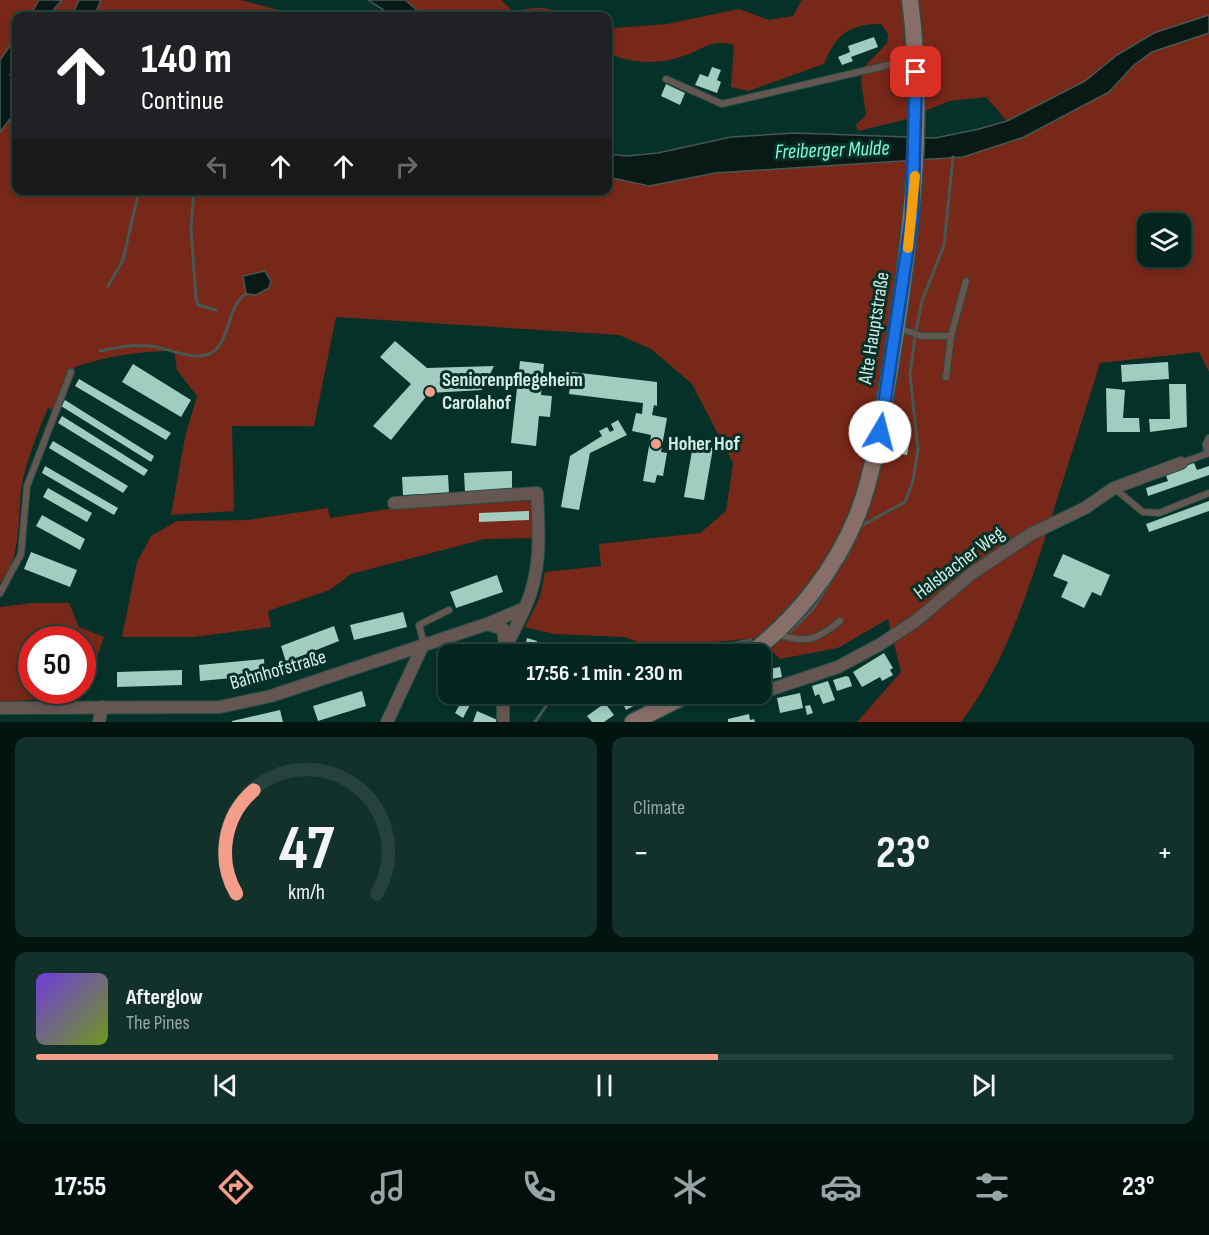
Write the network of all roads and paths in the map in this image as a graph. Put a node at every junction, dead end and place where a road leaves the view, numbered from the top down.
1 (909, 0) edge
2 (915, 59) junction
3 (666, 79) dead end
4 (966, 281) dead end
5 (909, 332) junction
6 (951, 336) junction
7 (71, 372) dead end
8 (946, 377) dead end
9 (1209, 438) edge
10 (1208, 453) edge
11 (1181, 463) joint
12 (1114, 488) junction
13 (1209, 493) edge
14 (394, 503) dead end
15 (0, 593) edge
16 (525, 608) junction
17 (449, 610) dead end
18 (840, 621) dead end
19 (487, 624) junction
20 (777, 634) junction
21 (424, 643) junction
22 (506, 644) edge
23 (510, 644) edge
24 (764, 644) edge
25 (771, 689) edge
26 (503, 704) edge
27 (668, 704) edge
28 (0, 708) edge
29 (102, 708) junction
30 (99, 722) edge
31 (387, 722) edge
32 (503, 722) edge
33 (633, 722) edge

1 - 2 main road, Alte Hauptstraße
2 - 3 lane
2 - 5 main road, Alte Hauptstraße
4 - 6 lane
5 - 6 lane
5 - 20 main road, Alte Hauptstraße
6 - 8 lane
7 - 15 lane
9 - 10 lane
10 - 11 lane
11 - 12 street, Halsbacher Weg
12 - 13 lane
12 - 25 street, Halsbacher Weg
14 - 16 street
16 - 19 street, Bahnhofstraße
16 - 23 street
17 - 21 lane
18 - 20 lane
19 - 21 street, Bahnhofstraße
19 - 22 street
20 - 24 main road, Alte Hauptstraße
21 - 29 street, Bahnhofstraße
21 - 31 street
26 - 32 street
27 - 33 main road
28 - 29 street, Bahnhofstraße
29 - 30 street

